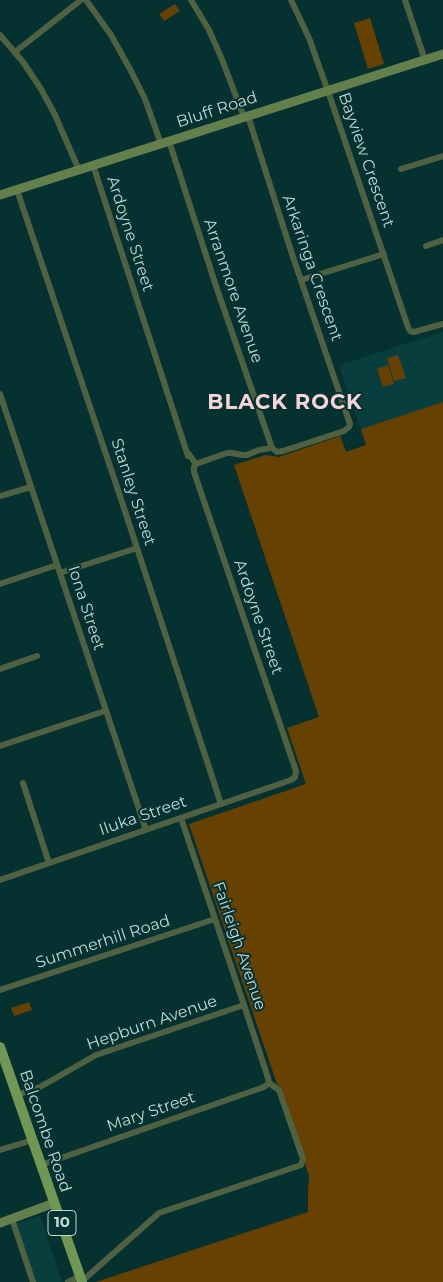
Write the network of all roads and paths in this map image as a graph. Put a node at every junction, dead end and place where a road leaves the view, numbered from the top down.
1 (81, 0) edge
2 (86, 0) edge
3 (191, 0) edge
4 (291, 0) edge
5 (406, 0) edge
6 (0, 35) edge
7 (15, 52) junction
8 (443, 54) edge
9 (425, 60) junction
10 (328, 91) junction
11 (246, 117) junction
12 (165, 142) junction
13 (443, 156) edge
14 (93, 165) junction
15 (401, 169) dead end
16 (79, 170) junction
17 (17, 190) junction
18 (0, 195) edge
19 (443, 240) edge
20 (426, 246) dead end
21 (384, 254) junction
22 (300, 280) junction
23 (443, 324) edge
24 (0, 394) edge
25 (3, 415) edge
26 (272, 446) junction
27 (195, 465) junction
28 (31, 487) junction
29 (0, 496) edge
30 (137, 548) junction
31 (57, 566) junction
32 (60, 573) junction
33 (0, 584) edge
34 (38, 656) dead end
35 (0, 669) edge
36 (105, 712) junction
37 (0, 746) edge
38 (295, 777) joint
39 (22, 783) dead end
40 (222, 804) junction
41 (181, 818) junction
42 (146, 830) junction
43 (49, 863) junction
44 (0, 880) edge
45 (215, 919) junction
46 (0, 990) edge
47 (244, 1005) junction
48 (0, 1047) edge
49 (269, 1083) junction
50 (17, 1095) junction
51 (32, 1140) junction
52 (0, 1150) edge
53 (41, 1164) junction
54 (55, 1205) junction
55 (12, 1219) junction
56 (0, 1223) edge
57 (81, 1280) edge
58 (33, 1282) edge
59 (68, 1282) edge

1 - 7 street
2 - 12 street, Arranmore Avenue
3 - 11 street, Arkaringa Crescent
4 - 10 street, Bayview Crescent
5 - 9 street
6 - 7 street
7 - 16 street
8 - 9 main road, Bluff Road
9 - 10 main road, Bluff Road
10 - 11 main road, Bluff Road
10 - 21 street, Bayview Crescent
11 - 12 main road, Bluff Road
11 - 22 street, Arkaringa Crescent
12 - 14 main road, Bluff Road
12 - 26 street, Arranmore Avenue
13 - 15 street
14 - 16 main road, Bluff Road
14 - 27 street, Ardoyne Street
16 - 17 main road, Bluff Road
17 - 18 main road, Bluff Road
17 - 30 street, Stanley Street
19 - 20 street
21 - 22 street
21 - 23 street, Bayview Crescent
22 - 26 street, Arkaringa Crescent
24 - 25 street, Iona Street
25 - 28 street, Iona Street
26 - 27 street
27 - 38 street, Ardoyne Street
28 - 29 street
28 - 31 street, Iona Street
30 - 32 street
30 - 40 street, Stanley Street
31 - 32 street, Iona Street
31 - 33 street
32 - 36 street, Iona Street
34 - 35 street
36 - 37 street
36 - 42 street, Iona Street
38 - 40 street, Iluka Street
39 - 43 street
40 - 41 street, Iluka Street
41 - 42 street, Iluka Street
41 - 45 street, Fairleigh Avenue
42 - 43 street, Iluka Street
43 - 44 street, Iluka Street
45 - 46 street, Summerhill Road
45 - 47 street, Fairleigh Avenue
47 - 49 street, Fairleigh Avenue
47 - 50 street, Hepburn Avenue
48 - 50 main road, Balcombe Road / 10
49 - 53 street, Mary Street
49 - 57 street
50 - 51 main road, Balcombe Road / 10
51 - 52 street
51 - 53 main road, Balcombe Road / 10
53 - 54 main road, Balcombe Road / 10
54 - 55 main road
54 - 57 main road, Balcombe Road / 10
55 - 56 main road
55 - 58 street
57 - 59 street

